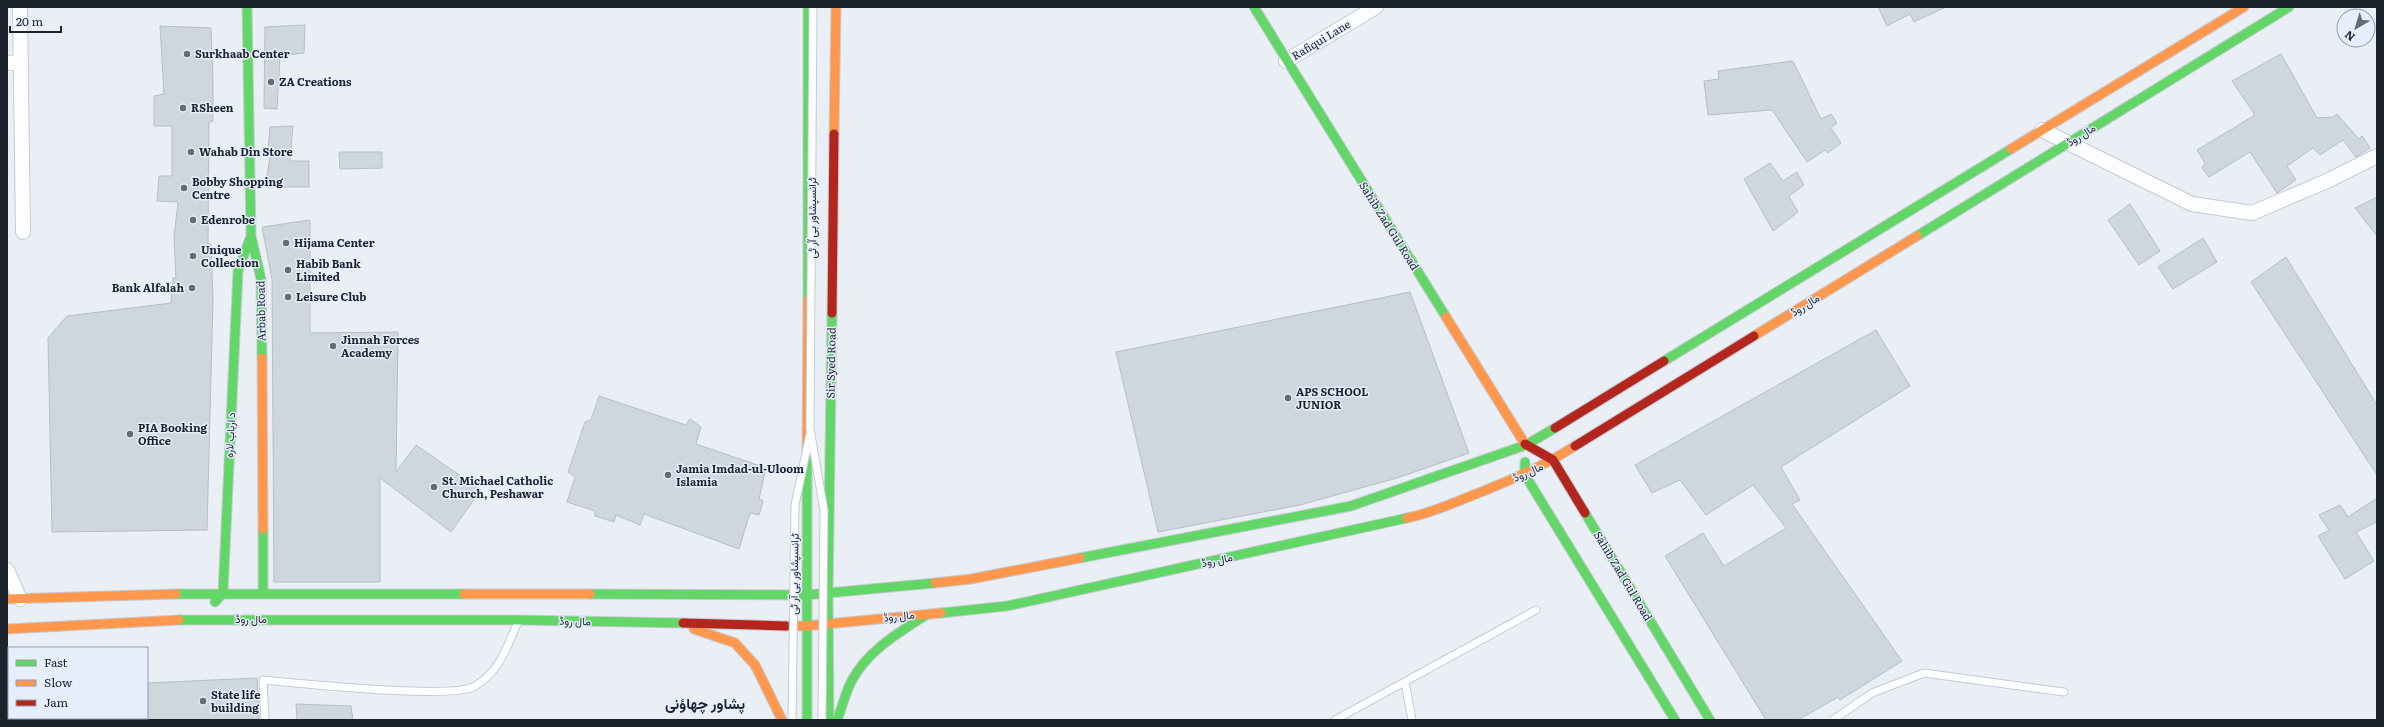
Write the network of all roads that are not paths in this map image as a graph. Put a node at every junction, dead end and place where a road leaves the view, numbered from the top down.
1 (20, 7) edge
2 (247, 7) edge
3 (808, 7) edge
4 (813, 7) edge
5 (836, 7) edge
6 (1254, 7) edge
7 (1376, 7) edge
8 (2244, 7) edge
9 (2289, 7) edge
10 (14, 62) edge
11 (1286, 62) junction
12 (2042, 130) junction
13 (2068, 143) junction
14 (2377, 156) edge
15 (807, 164) junction
16 (827, 164) junction
17 (23, 232) dead end
18 (251, 236) junction
19 (810, 429) junction
20 (1526, 445) junction
21 (1553, 460) junction
22 (1525, 475) junction
23 (7, 570) edge
24 (224, 593) junction
25 (263, 593) junction
26 (828, 594) junction
27 (806, 596) junction
28 (14, 599) edge
29 (1536, 610) dead end
30 (929, 613) junction
31 (190, 619) junction
32 (519, 620) junction
33 (676, 623) junction
34 (828, 623) junction
35 (806, 626) junction
36 (7, 629) edge
37 (1405, 682) junction
38 (2064, 692) dead end
39 (265, 720) edge
40 (782, 720) edge
41 (792, 720) edge
42 (807, 720) edge
43 (822, 720) edge
44 (829, 720) edge
45 (837, 720) edge
46 (1334, 720) edge
47 (1412, 720) edge
48 (1675, 720) edge
49 (1710, 720) edge
50 (1834, 720) edge

1 - 10 street
2 - 18 main road, Arbab Road
3 - 15 main road
4 - 19 lane, ٹرانسپشاور بی آر ٹی, bridge
5 - 16 main road, Sir Syed Road
6 - 11 main road, Sahib Zad Gul Road
7 - 11 street, Rafiqui Lane
8 - 12 main road
9 - 13 main road, مال روڈ
10 - 17 street
11 - 20 main road, Sahib Zad Gul Road
12 - 13 street
12 - 20 main road
13 - 14 street
13 - 21 main road, مال روڈ
15 - 16 main road
15 - 27 main road
16 - 26 main road, Sir Syed Road
18 - 24 main road, د ارباب لاره
18 - 25 main road, Arbab Road
19 - 41 lane, ٹرانسپشاور بی آر ٹی, bridge
19 - 43 lane, ٹرانسپشاور بی آر ٹی, bridge
20 - 21 main road, Sahib Zad Gul Road
20 - 22 main road
20 - 26 main road
21 - 22 main road, مال روڈ
21 - 49 main road, Sahib Zad Gul Road
22 - 30 main road, مال روڈ
22 - 48 main road
23 - 28 street
24 - 25 main road
24 - 28 main road
24 - 31 main road
25 - 27 main road
26 - 27 main road
26 - 34 main road, Sir Syed Road
27 - 35 main road
29 - 37 lane
30 - 34 main road, مال روڈ
30 - 45 main road
31 - 32 main road, مال روڈ
31 - 36 main road, مال روڈ
32 - 33 main road, مال روڈ
32 - 39 lane
33 - 35 main road, مال روڈ
33 - 40 main road
34 - 35 main road, مال روڈ
34 - 44 main road, Sir Syed Road
35 - 42 main road
37 - 46 lane
37 - 47 lane
38 - 50 lane

